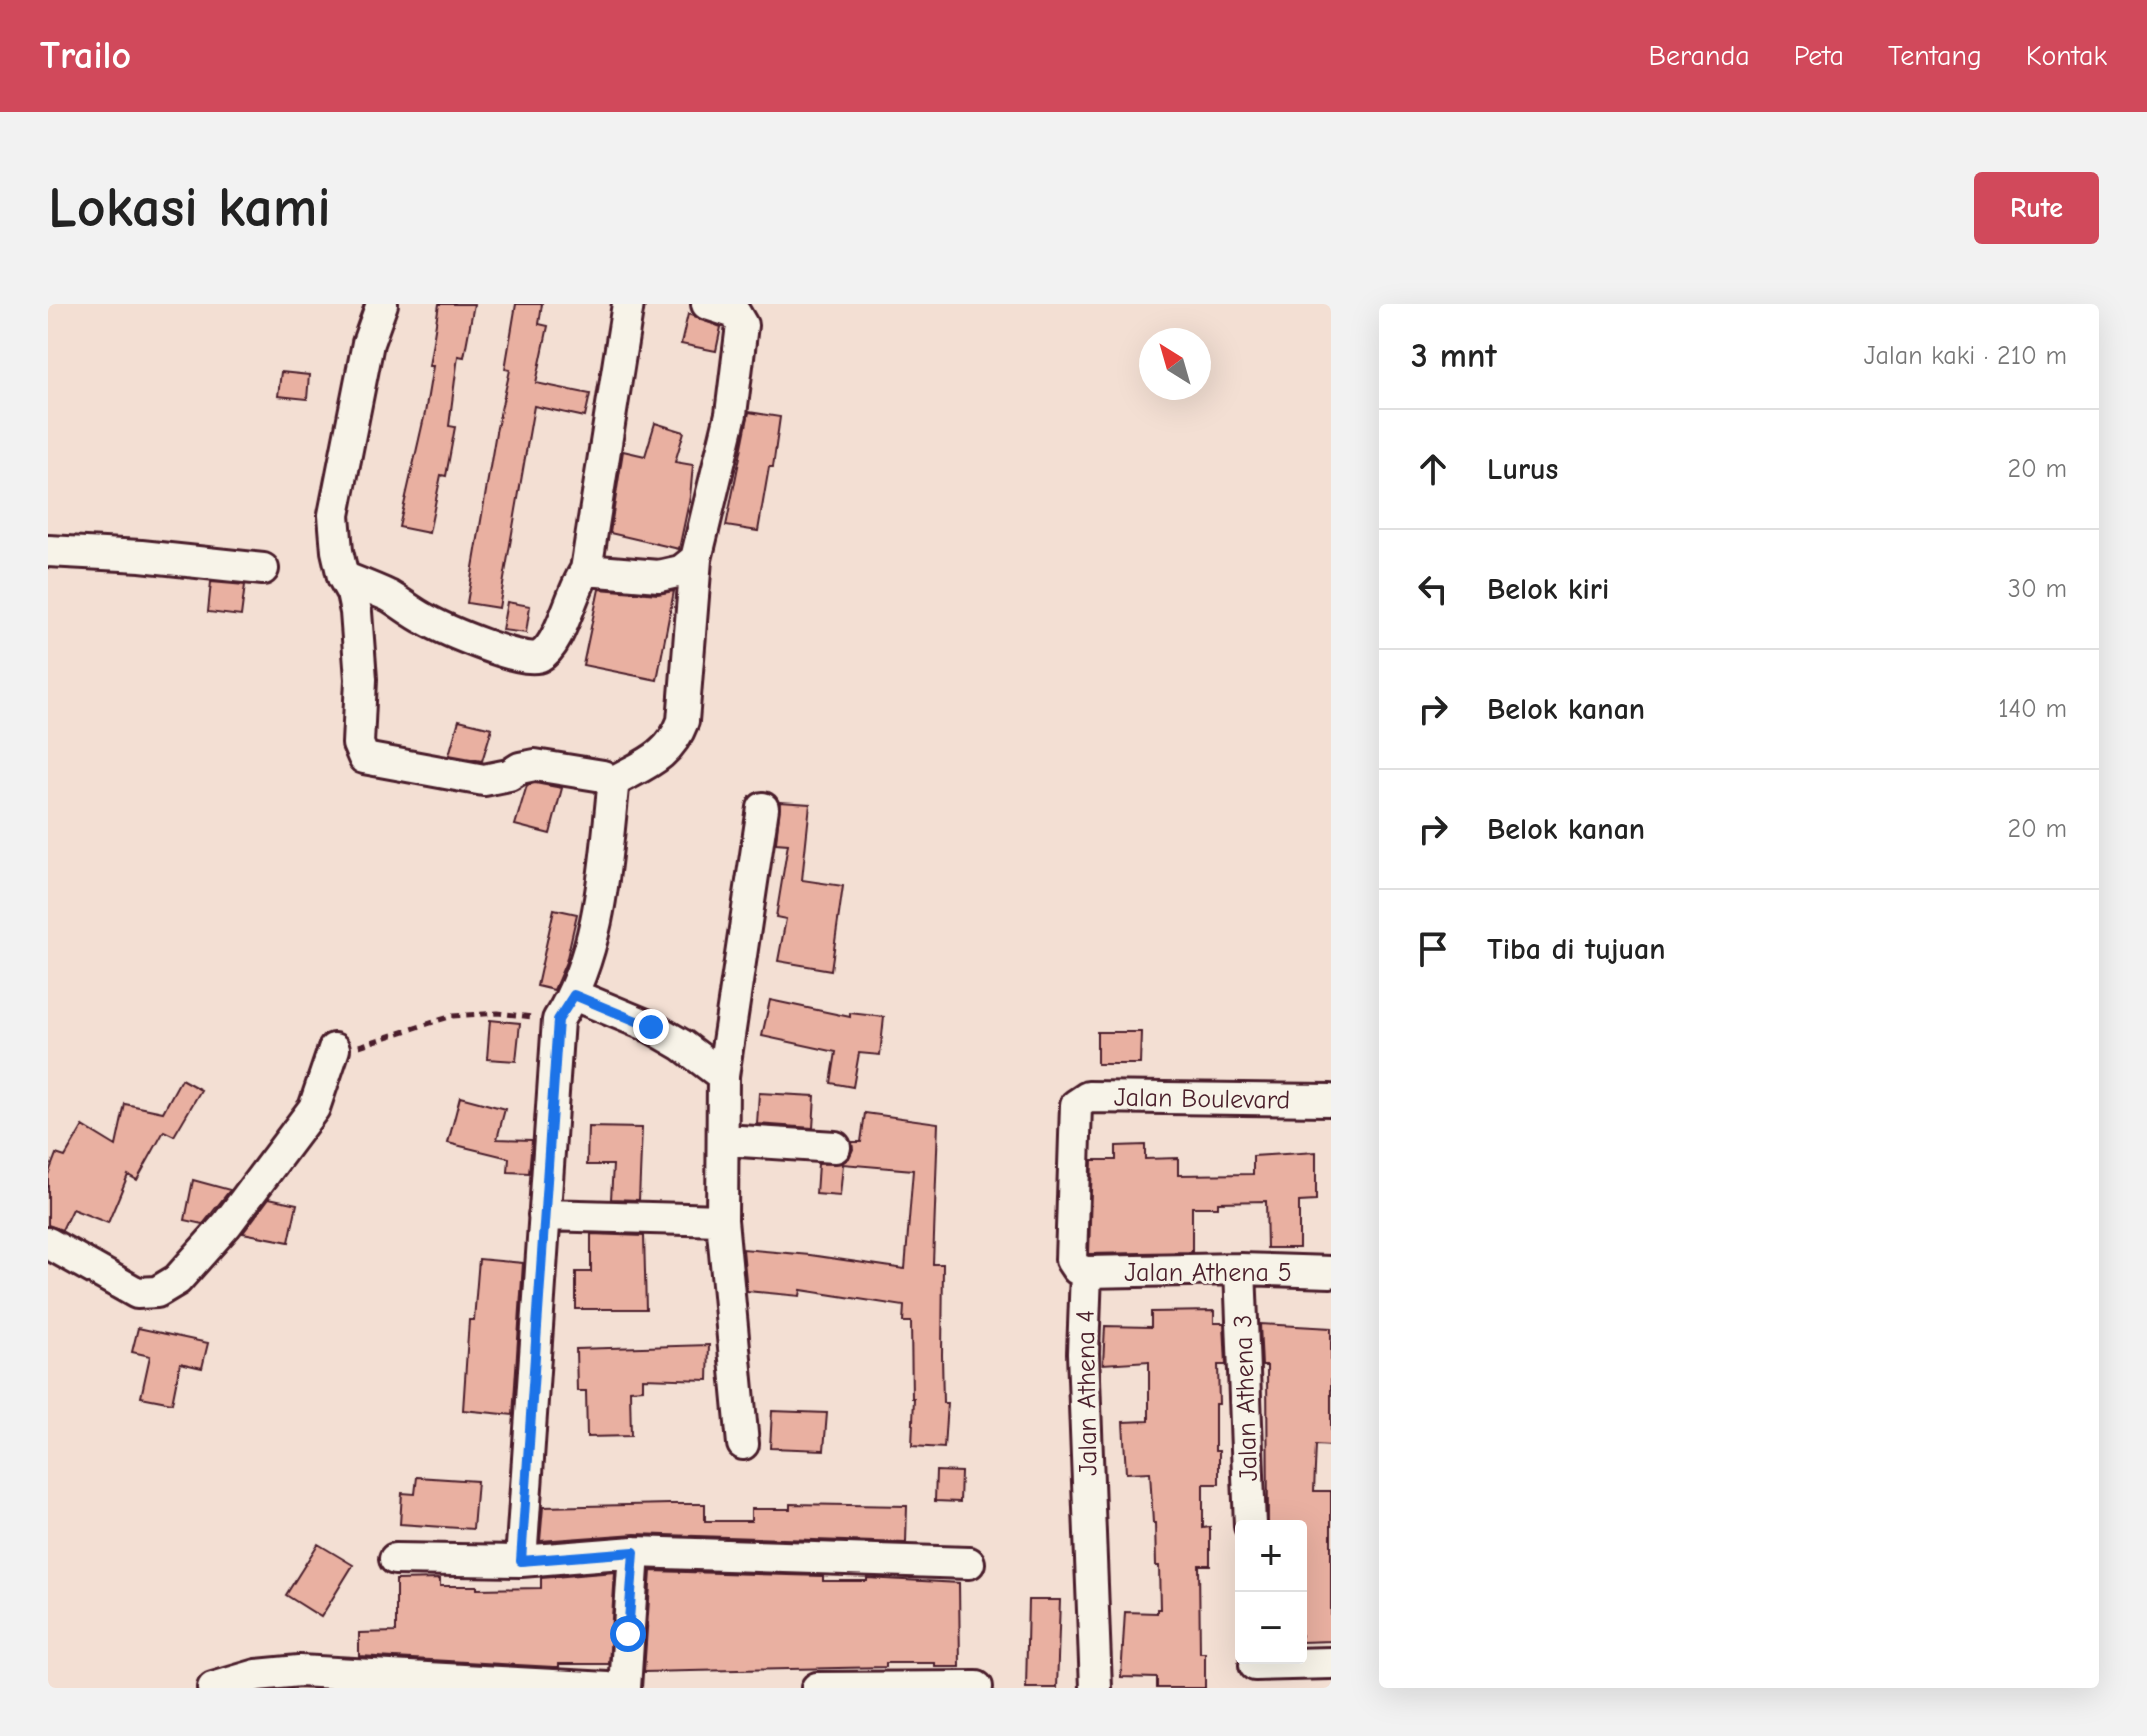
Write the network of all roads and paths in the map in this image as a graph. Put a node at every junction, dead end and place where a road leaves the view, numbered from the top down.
1 (382, 304) edge
2 (628, 304) edge
3 (707, 304) edge
4 (48, 551) edge
5 (696, 559) junction
6 (263, 569) dead end
7 (586, 570) junction
8 (343, 577) junction
9 (611, 783) junction
10 (763, 808) dead end
11 (566, 1008) junction
12 (334, 1049) joint
13 (723, 1076) junction
14 (1331, 1100) edge
15 (1076, 1105) joint
16 (724, 1140) junction
17 (835, 1147) dead end
18 (544, 1215) junction
19 (722, 1220) junction
20 (48, 1243) edge
21 (1240, 1269) junction
22 (1086, 1272) junction
23 (1331, 1272) edge
24 (743, 1444) dead end
25 (1250, 1520) edge
26 (634, 1552) junction
27 (395, 1559) dead end
28 (521, 1561) junction
29 (969, 1563) dead end
30 (1331, 1663) edge
31 (1255, 1670) edge
32 (298, 1680) edge
33 (977, 1687) edge
34 (213, 1688) edge
35 (608, 1688) edge
36 (625, 1688) edge
37 (817, 1688) edge
38 (1096, 1688) edge

1 - 8 street
2 - 7 street
3 - 5 street
4 - 6 street
5 - 7 street
5 - 9 street
7 - 8 street
8 - 9 street
9 - 11 street
10 - 13 street
11 - 12 path
11 - 13 street
11 - 18 street
12 - 20 street
13 - 16 street
14 - 15 street, Jalan Boulevard
15 - 22 street, Jalan Athena 4
16 - 17 street
16 - 19 street
18 - 19 street
18 - 28 street
19 - 24 street
21 - 22 street, Jalan Athena 5
21 - 23 street, Jalan Athena 5
21 - 25 street, Jalan Athena 3
22 - 38 street, Jalan Athena 4
26 - 28 street
26 - 29 street
26 - 36 street
27 - 28 street
30 - 31 street
32 - 34 street
32 - 35 street
33 - 37 street

